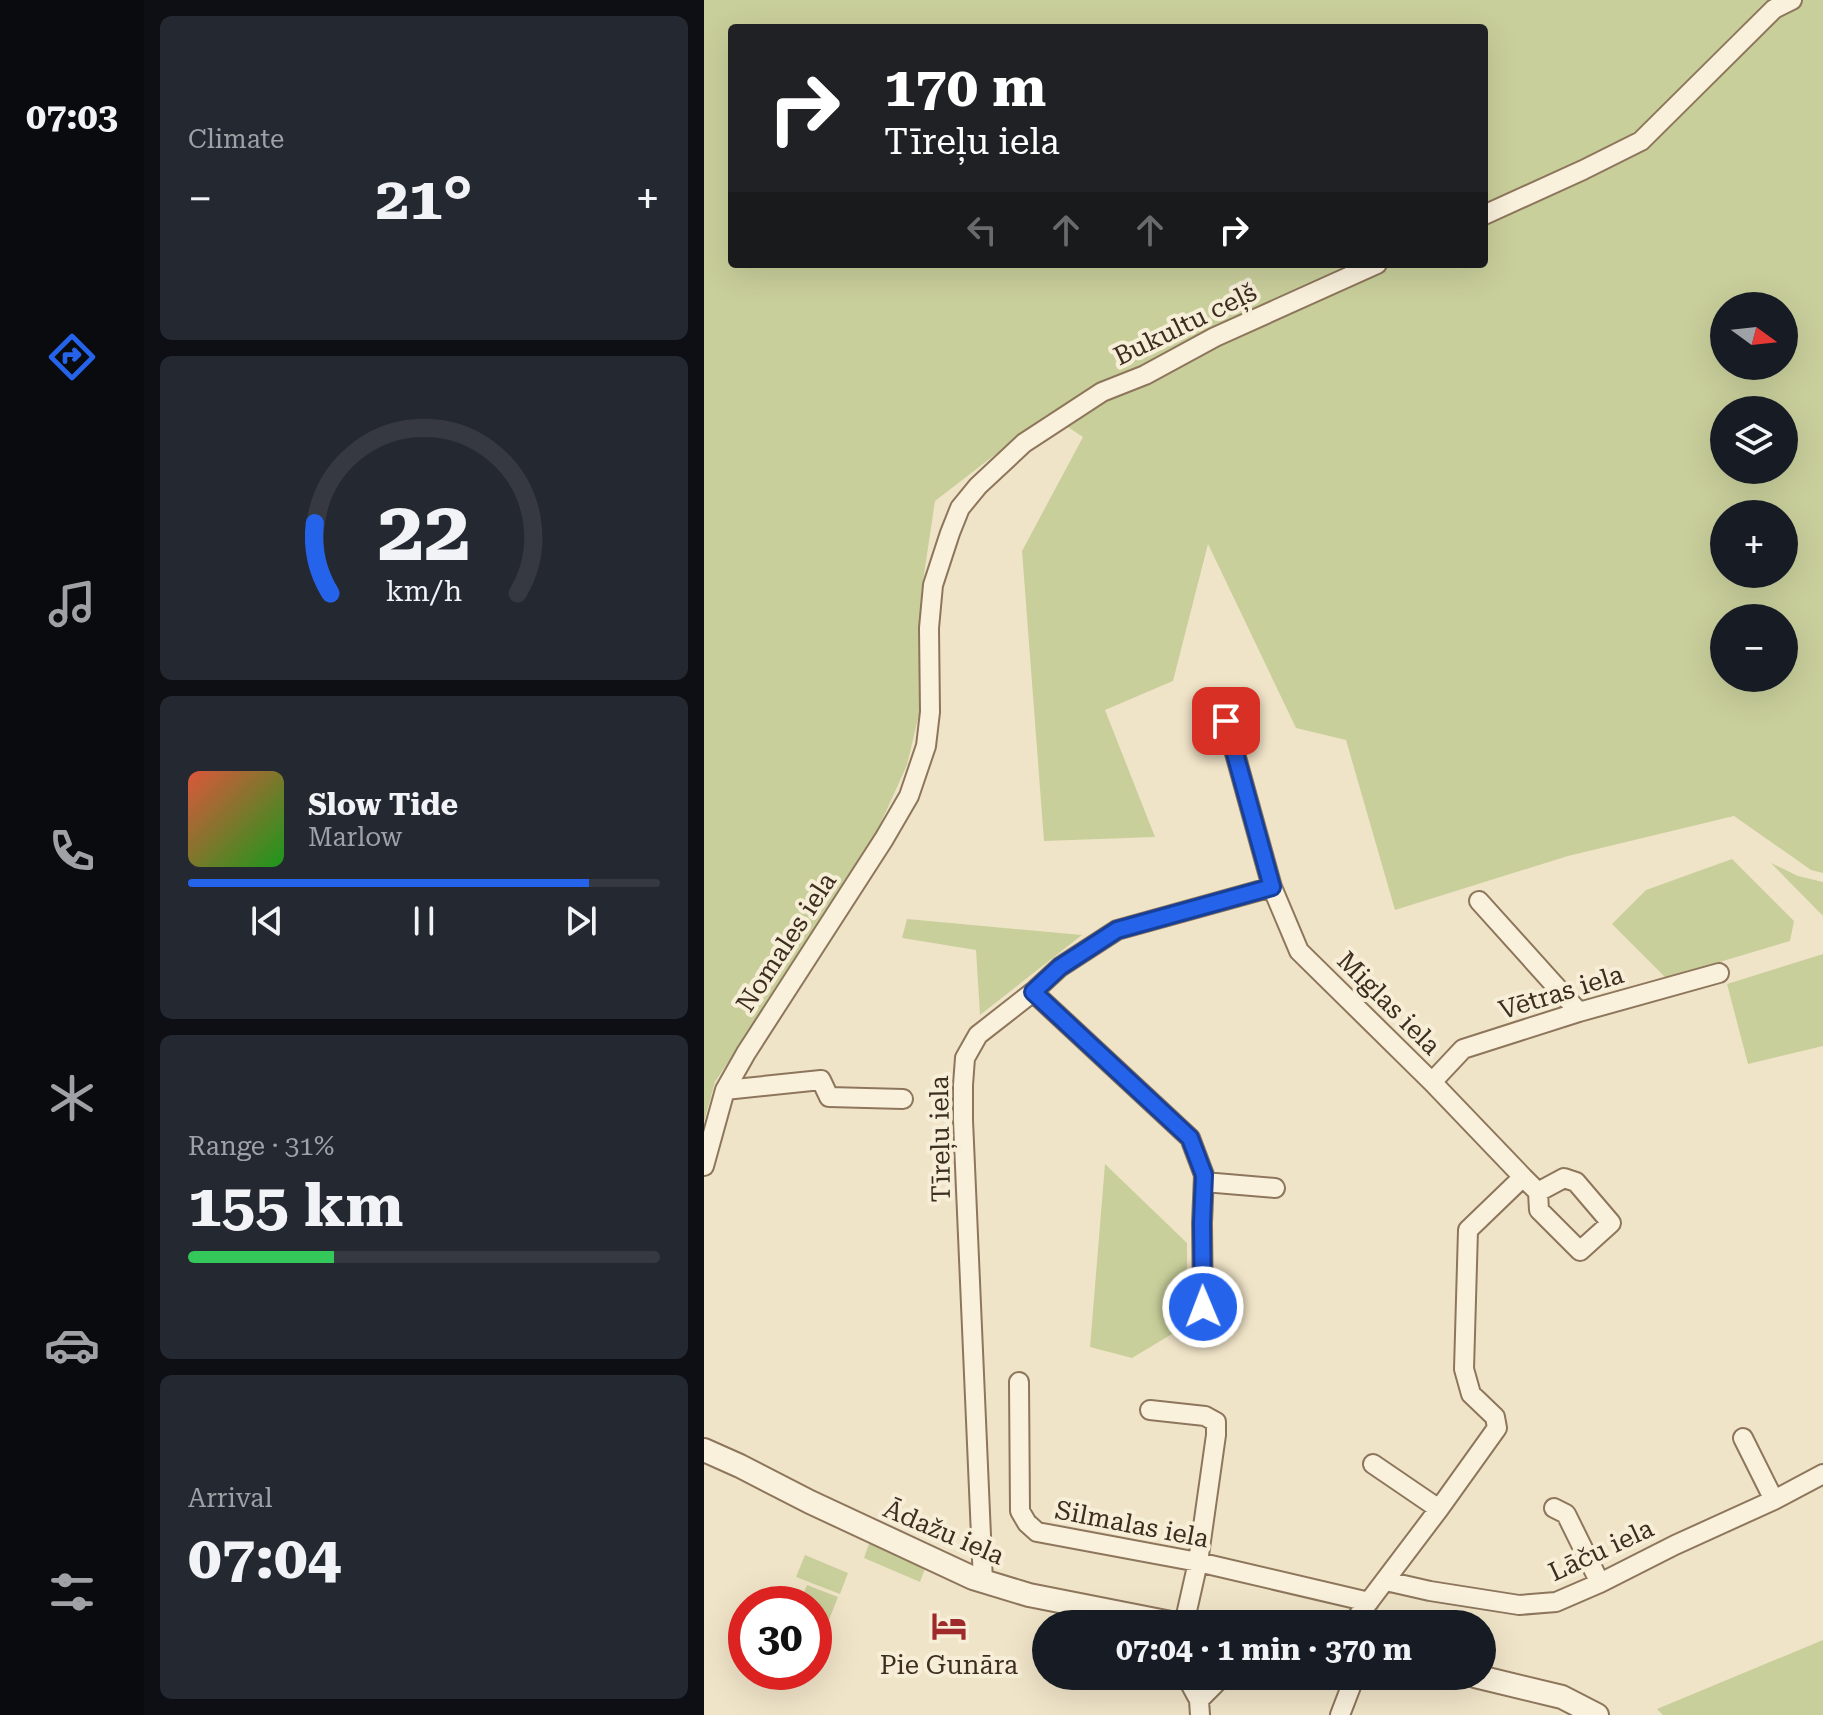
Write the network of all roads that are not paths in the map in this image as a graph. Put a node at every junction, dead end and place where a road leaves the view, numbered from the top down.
1 (1792, 0) edge
2 (1488, 213) edge
3 (1368, 268) edge
4 (930, 613) joint
5 (1226, 721) dead end
6 (1272, 887) junction
7 (1479, 901) dead end
8 (1719, 973) dead end
9 (1033, 992) junction
10 (1579, 1012) junction
11 (1432, 1082) junction
12 (725, 1090) junction
13 (903, 1099) dead end
14 (704, 1166) edge
15 (1523, 1177) junction
16 (1204, 1182) junction
17 (1275, 1188) dead end
18 (1538, 1192) dead end
19 (1203, 1307) dead end
20 (1019, 1382) dead end
21 (1150, 1410) dead end
22 (1743, 1438) dead end
23 (704, 1450) edge
24 (1373, 1464) dead end
25 (1823, 1474) edge
26 (1774, 1500) junction
27 (1554, 1508) dead end
28 (1439, 1509) junction
29 (1198, 1562) junction
30 (1386, 1581) junction
31 (983, 1582) junction
32 (1600, 1583) junction
33 (1369, 1602) junction
34 (1101, 1610) edge
35 (1187, 1610) edge
36 (1363, 1610) edge
37 (1496, 1681) edge
38 (1213, 1690) edge
39 (1350, 1690) edge
40 (1200, 1707) edge
41 (1340, 1715) edge
42 (1597, 1715) edge

1 - 2 street
3 - 4 street, Bukultu ceļš
4 - 12 street, Nomales iela
5 - 6 street, Miglas iela
6 - 9 street, Tīreļu iela
6 - 11 street, Miglas iela
7 - 10 street
8 - 10 street, Vētras iela
9 - 16 street
9 - 31 street, Tīreļu iela
10 - 11 street, Vētras iela
11 - 15 street, Miglas iela
12 - 13 street
12 - 14 street, Nomales iela
15 - 18 street, Miglas iela
15 - 28 street
16 - 17 street
16 - 19 street
20 - 29 street, Silmalas iela
21 - 29 street
22 - 26 street
23 - 31 street, Ādažu iela
24 - 28 street
25 - 26 street, Lāču iela
26 - 32 street, Lāču iela
27 - 32 street
28 - 30 street
29 - 33 street, Silmalas iela
29 - 35 street
30 - 32 street, Lāču iela
30 - 33 street
31 - 34 street, Ādažu iela
33 - 36 street
37 - 42 street
38 - 40 street
39 - 41 street

